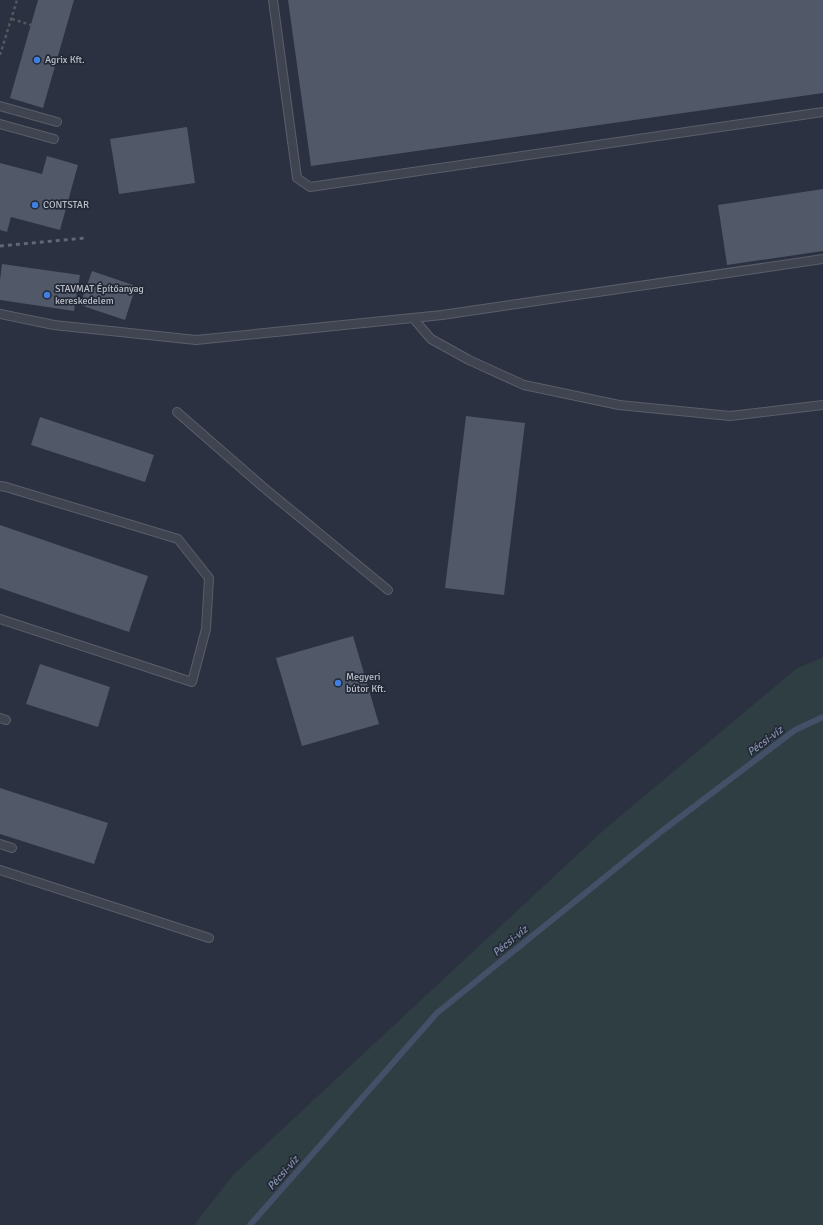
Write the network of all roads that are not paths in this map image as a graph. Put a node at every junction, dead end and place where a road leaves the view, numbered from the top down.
1 (273, 0) edge
2 (0, 106) edge
3 (823, 112) edge
4 (57, 122) dead end
5 (0, 124) edge
6 (54, 139) dead end
7 (823, 260) edge
8 (0, 314) edge
9 (414, 318) junction
10 (823, 405) edge
11 (178, 412) dead end
12 (0, 486) edge
13 (388, 590) dead end
14 (0, 619) edge
15 (0, 844) edge
16 (12, 848) dead end
17 (0, 870) edge
18 (209, 938) dead end

1 - 3 lane
2 - 4 lane
5 - 6 lane
7 - 9 lane
8 - 9 lane
9 - 10 lane
11 - 13 lane
12 - 14 lane
15 - 16 lane
17 - 18 lane

